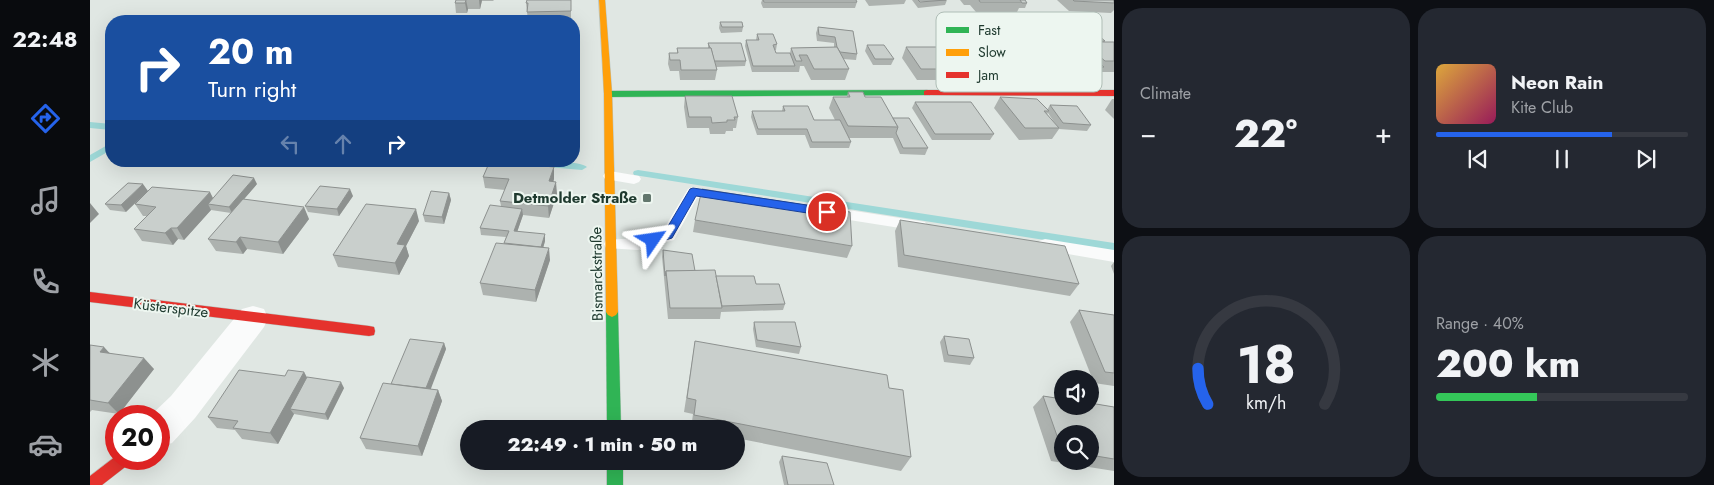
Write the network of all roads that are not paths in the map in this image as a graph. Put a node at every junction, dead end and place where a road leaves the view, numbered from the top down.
1 (602, 0) edge
2 (1114, 93) edge
3 (608, 94) junction
4 (610, 176) junction
5 (634, 179) dead end
6 (732, 198) edge
7 (811, 210) edge
8 (938, 229) edge
9 (1026, 242) edge
10 (612, 244) junction
11 (1114, 256) edge
12 (90, 297) edge
13 (253, 318) junction
14 (369, 331) dead end
15 (170, 420) edge
16 (614, 420) edge
17 (110, 470) edge
18 (615, 470) edge
19 (90, 485) edge
20 (615, 485) edge

1 - 3 street, Bismarckstraße
2 - 3 street
3 - 4 street, Bismarckstraße
4 - 5 lane
4 - 10 street, Bismarckstraße
6 - 10 lane
7 - 8 lane
9 - 11 lane
10 - 16 street, Bismarckstraße
12 - 13 street, Küsterspitze
13 - 14 street, Küsterspitze
13 - 15 street
17 - 19 street
18 - 20 street

